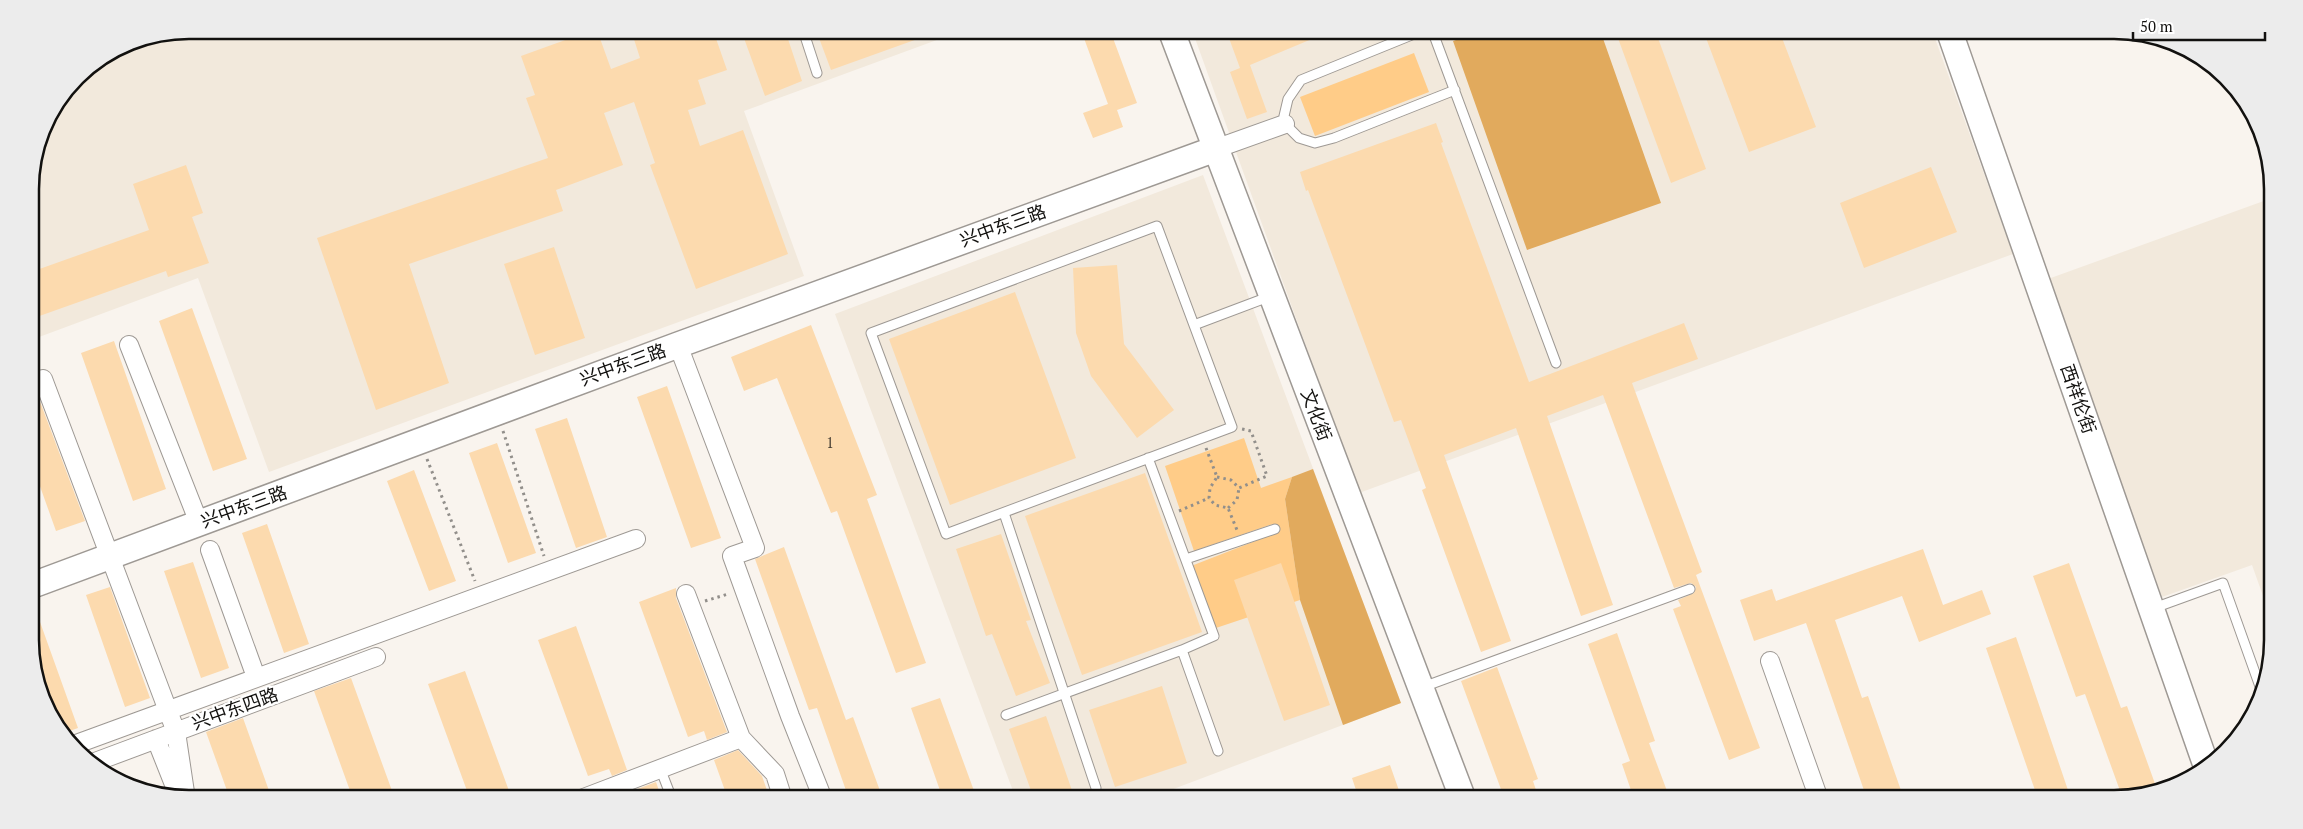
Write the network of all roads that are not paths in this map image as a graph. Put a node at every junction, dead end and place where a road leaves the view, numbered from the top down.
1 (806, 39) edge
2 (1174, 39) edge
3 (1402, 39) edge
4 (1435, 39) edge
5 (1951, 39) edge
6 (817, 72) dead end
7 (1455, 90) junction
8 (1284, 124) junction
9 (1215, 149) junction
10 (1271, 296) junction
11 (1194, 325) junction
12 (129, 345) dead end
13 (678, 345) junction
14 (1556, 363) dead end
15 (43, 379) dead end
16 (1148, 458) junction
17 (1004, 513) junction
18 (199, 523) junction
19 (1275, 529) dead end
20 (636, 539) dead end
21 (210, 550) dead end
22 (110, 556) junction
23 (1186, 559) junction
24 (39, 582) edge
25 (1690, 589) dead end
26 (688, 600) road end
27 (2151, 609) junction
28 (1182, 650) junction
29 (376, 657) dead end
30 (1770, 660) dead end
31 (256, 677) junction
32 (2258, 681) edge
33 (1421, 688) junction
34 (1064, 693) junction
35 (168, 709) junction
36 (1006, 715) dead end
37 (176, 732) junction
38 (741, 738) junction
39 (156, 739) junction
40 (80, 743) edge
41 (1218, 752) dead end
42 (100, 760) edge
43 (2204, 760) edge
44 (660, 768) junction
45 (1096, 788) dead end
46 (176, 790) edge
47 (185, 790) edge
48 (604, 790) edge
49 (669, 790) edge
50 (781, 790) edge
51 (820, 790) edge
52 (1460, 790) edge
53 (1816, 790) edge

1 - 6 lane
2 - 9 street, 文化街
3 - 8 lane
4 - 7 lane
5 - 27 street, 西祥伦街
7 - 8 lane
7 - 14 lane
8 - 9 street
9 - 10 street, 文化街
9 - 13 street, 兴中东三路
10 - 11 lane
10 - 33 street, 文化街
11 - 16 lane
11 - 17 lane
12 - 18 street
13 - 18 street, 兴中东三路
13 - 51 street
15 - 22 street
16 - 17 lane
16 - 23 lane
17 - 34 lane
18 - 22 street, 兴中东三路
19 - 23 lane
20 - 31 street
21 - 31 street
22 - 24 street, 兴中东三路
22 - 35 street
23 - 28 lane
25 - 33 lane
26 - 38 street
27 - 32 lane
27 - 43 street, 西祥伦街
28 - 34 lane
28 - 41 lane
29 - 37 street, 兴中东四路
30 - 53 street
31 - 35 street
33 - 52 street, 文化街
34 - 36 lane
34 - 45 lane
35 - 37 street
35 - 40 street
37 - 39 street, 兴中东四路
37 - 47 street
38 - 44 street
38 - 50 street
39 - 42 street, 兴中东四路
39 - 46 street
44 - 48 street
44 - 49 lane

